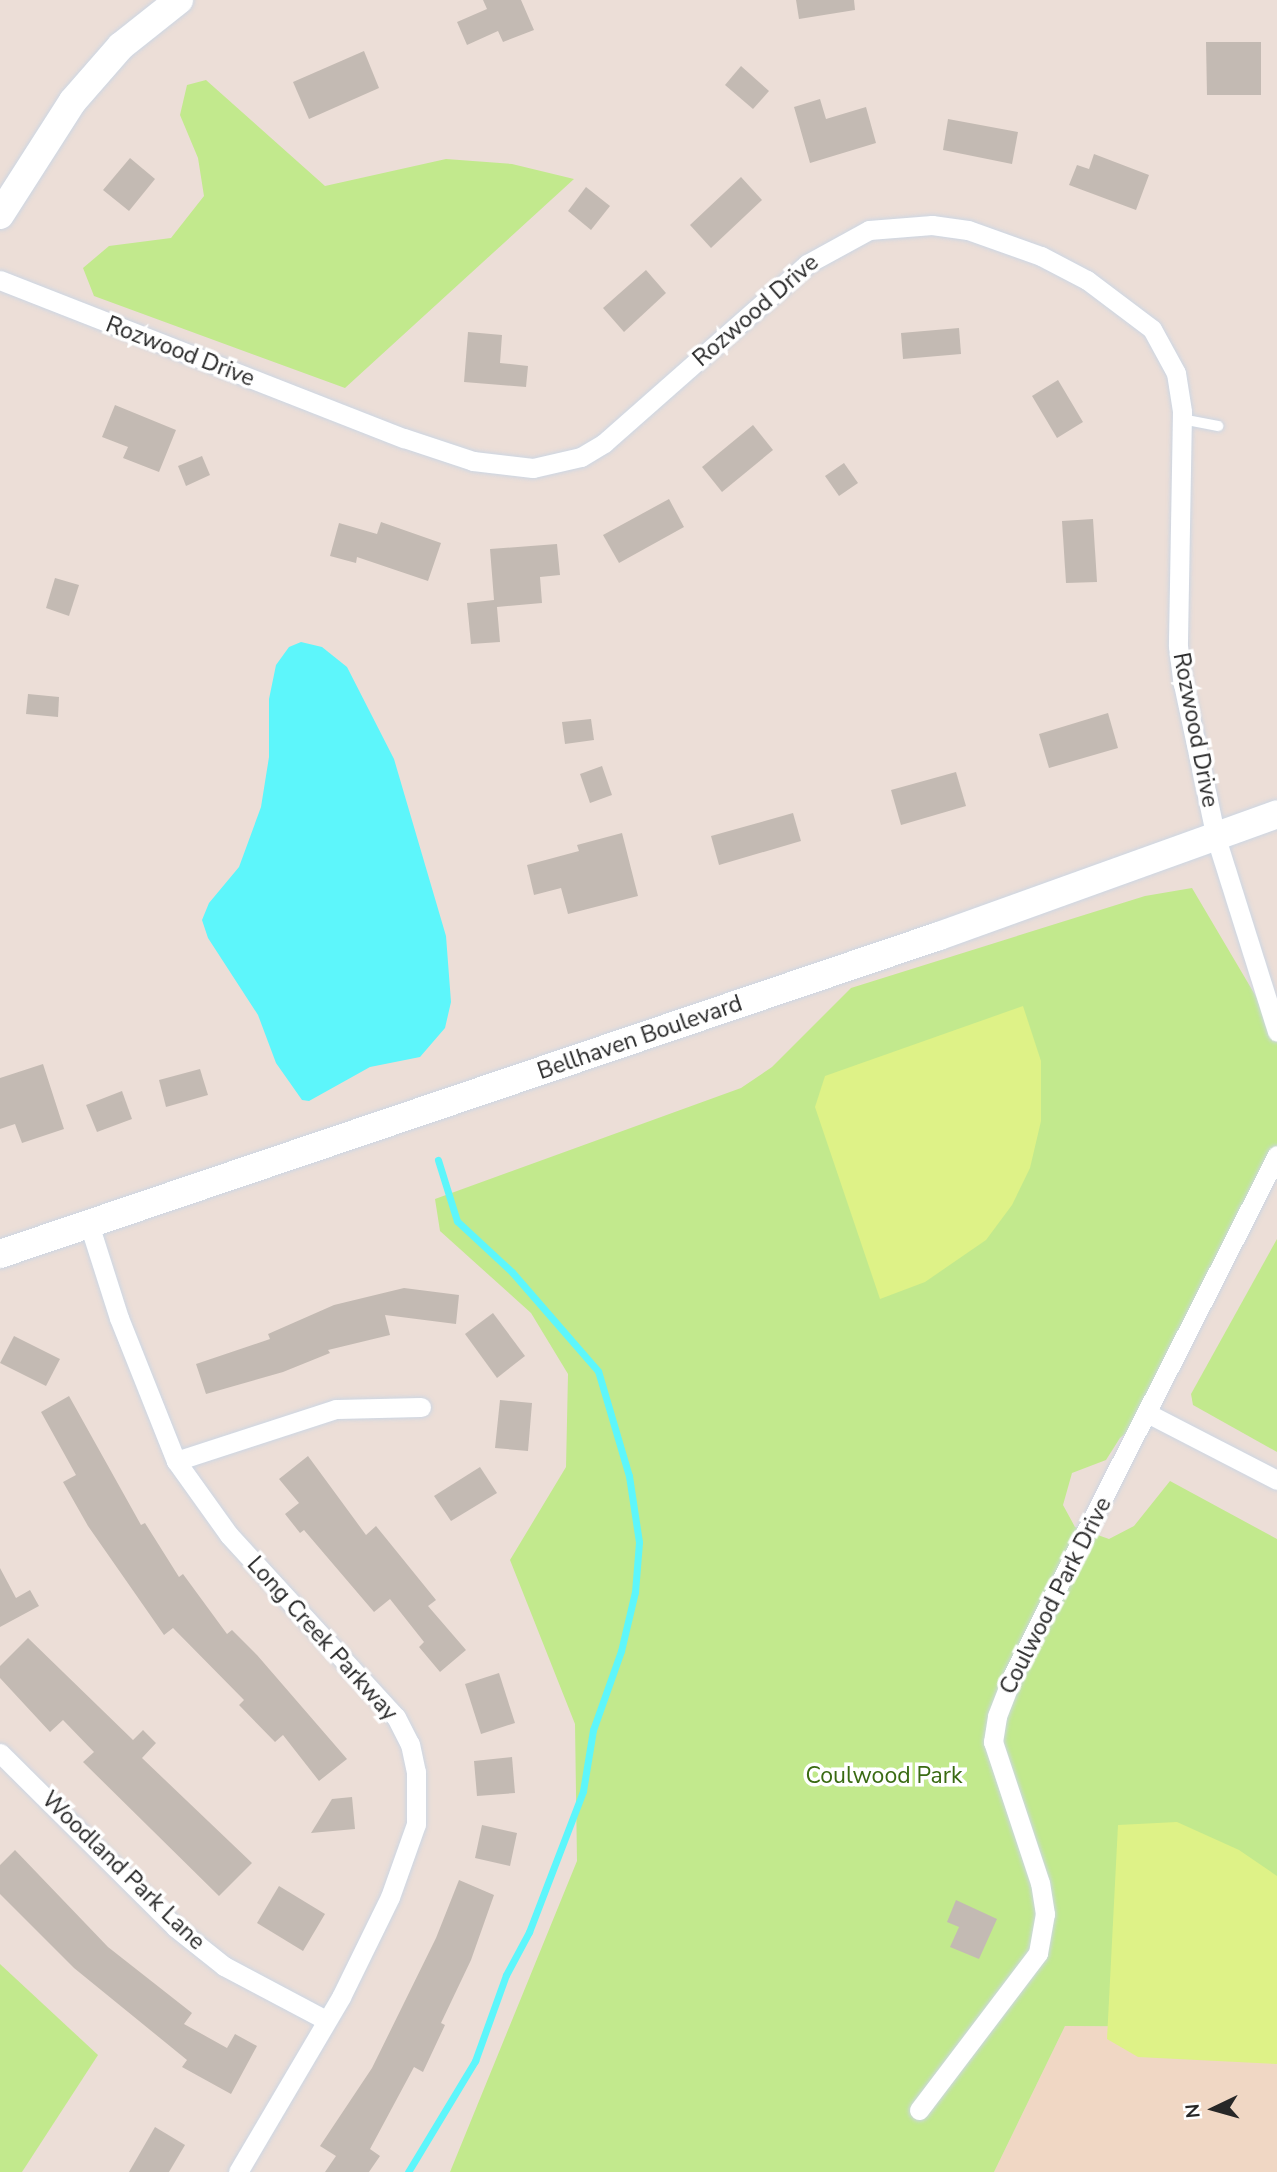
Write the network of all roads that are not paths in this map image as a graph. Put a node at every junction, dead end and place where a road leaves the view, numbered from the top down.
1 (179, 0) edge
2 (0, 215) edge
3 (0, 280) edge
4 (1182, 419) junction
5 (1218, 426) dead end
6 (1277, 814) edge
7 (1216, 838) junction
8 (1277, 1032) edge
9 (1277, 1155) edge
10 (89, 1224) junction
11 (0, 1254) edge
12 (421, 1407) dead end
13 (1149, 1414) junction
14 (176, 1461) junction
15 (1277, 1480) edge
16 (0, 1753) edge
17 (326, 2020) junction
18 (919, 2110) dead end
19 (238, 2172) edge

1 - 2 main road
3 - 4 street, Rozwood Drive
4 - 5 lane
4 - 7 street, Rozwood Drive
6 - 7 main road, Bellhaven Boulevard
7 - 8 street
7 - 10 main road, Bellhaven Boulevard
9 - 13 street, Coulwood Park Drive
10 - 11 main road, Bellhaven Boulevard
10 - 14 street, Long Creek Parkway
12 - 14 street
13 - 15 street
13 - 18 street, Coulwood Park Drive
14 - 17 street, Long Creek Parkway
16 - 17 street, Woodland Park Lane
17 - 19 street, Long Creek Parkway

